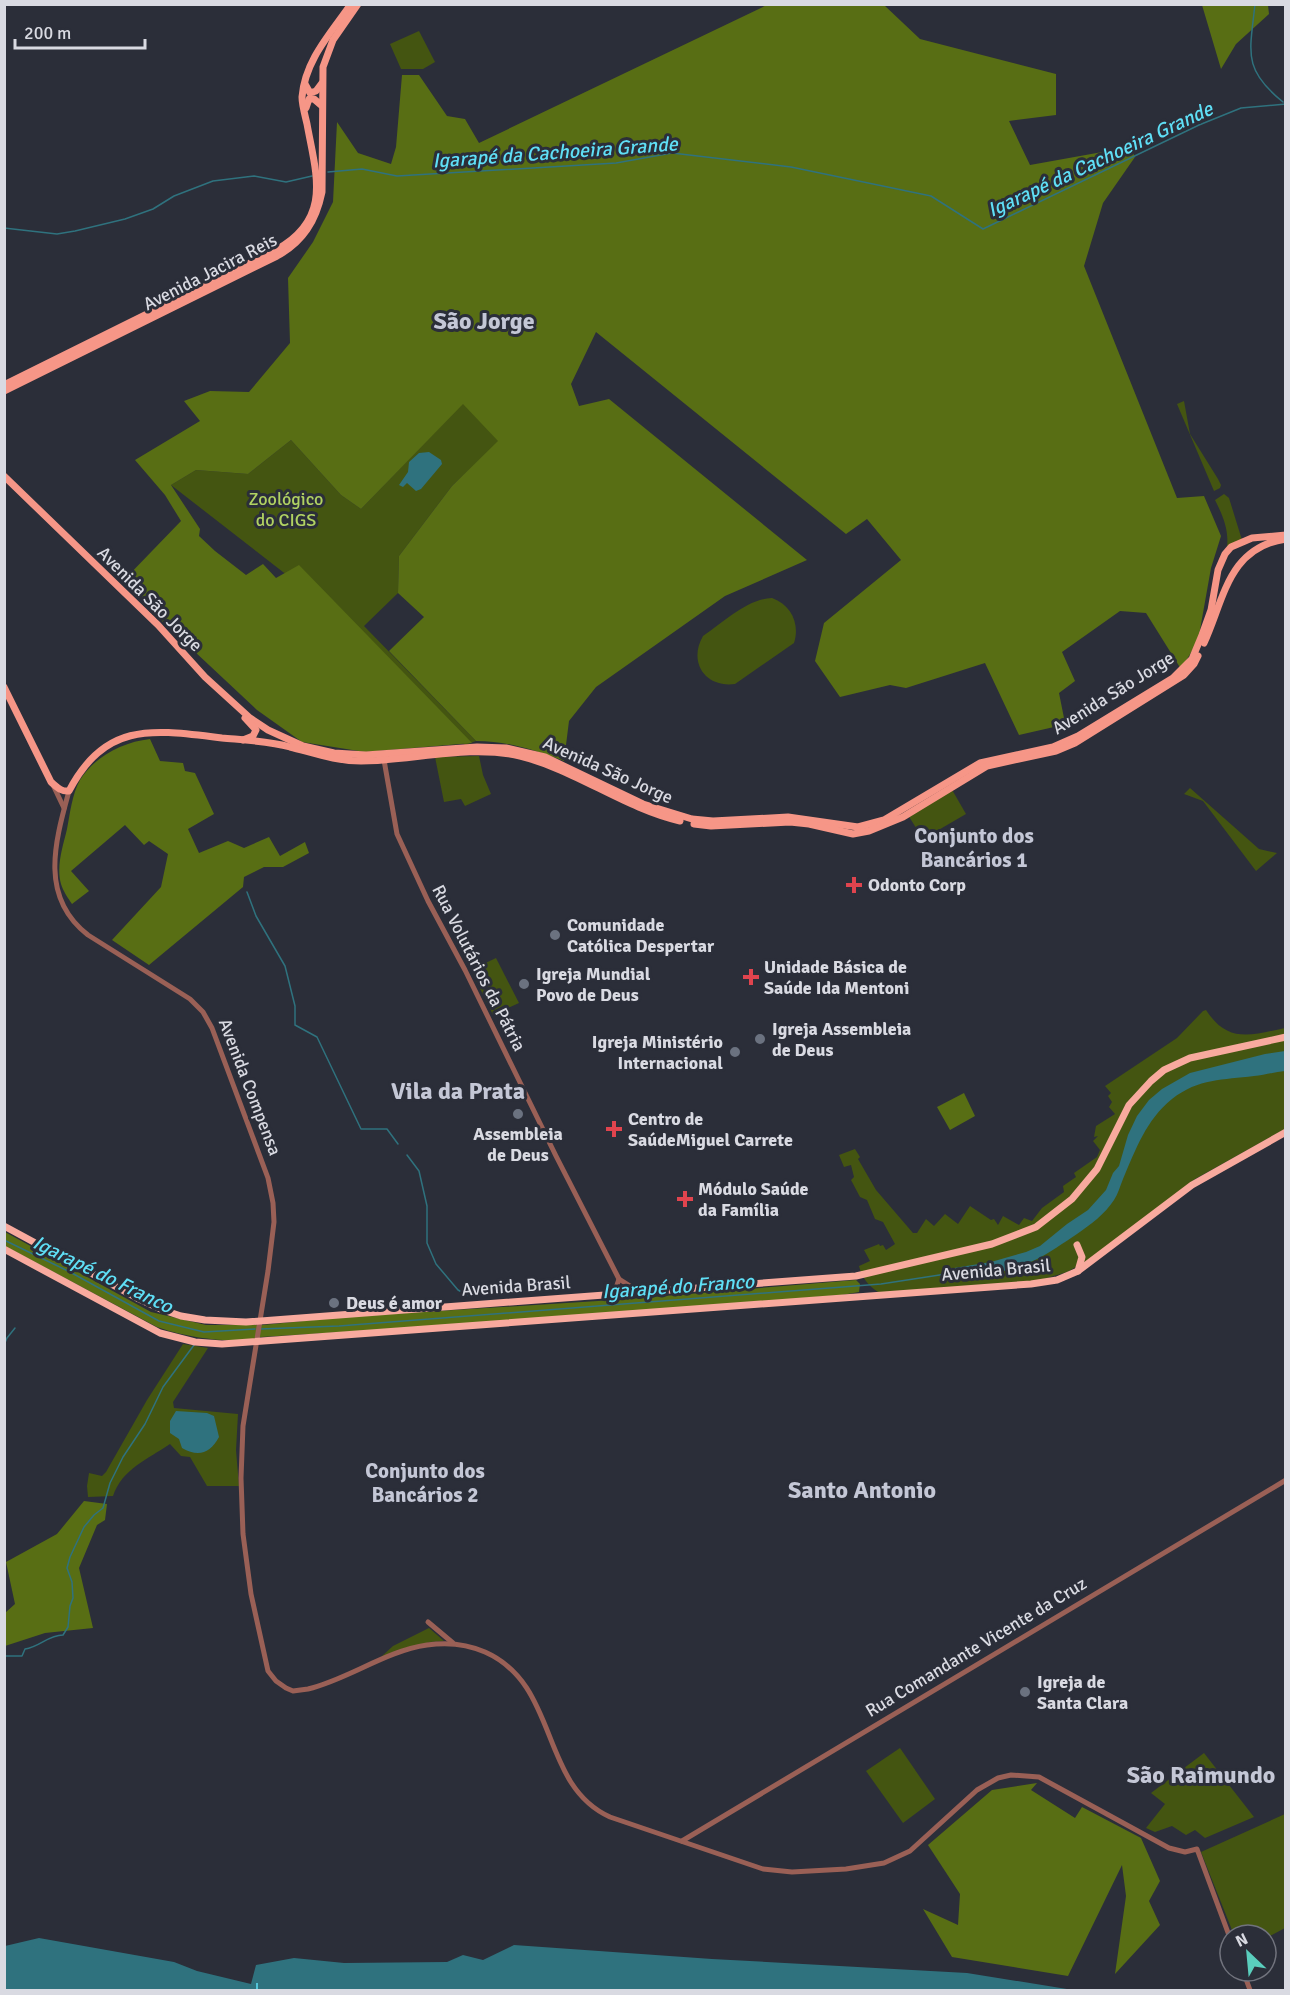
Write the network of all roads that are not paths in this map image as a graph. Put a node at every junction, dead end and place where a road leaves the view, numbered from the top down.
1 (351, 4) edge
2 (358, 4) edge
3 (305, 82) junction
4 (322, 83) junction
5 (321, 105) junction
6 (307, 128) junction
7 (4, 385) edge
8 (4, 391) edge
9 (4, 476) edge
10 (4, 481) edge
11 (21, 494) junction
12 (1286, 537) edge
13 (145, 613) junction
14 (4, 687) edge
15 (241, 740) junction
16 (288, 746) joint
17 (384, 760) junction
18 (51, 782) junction
19 (69, 791) junction
20 (64, 808) junction
21 (1286, 1036) edge
22 (1286, 1132) edge
23 (4, 1226) edge
24 (1077, 1245) dead end
25 (4, 1250) edge
26 (1078, 1271) junction
27 (620, 1278) junction
28 (638, 1291) junction
29 (614, 1294) junction
30 (260, 1322) junction
31 (257, 1341) junction
32 (1286, 1480) edge
33 (428, 1622) dead end
34 (453, 1643) junction
35 (682, 1841) junction
36 (1189, 1851) junction
37 (1203, 1866) junction
38 (1224, 1923) edge

1 - 3 main road, Avenida Jacira Reis
2 - 4 main road, Avenida Jacira Reis
3 - 4 main road
3 - 6 main road, Avenida Jacira Reis
4 - 5 main road, Avenida Jacira Reis
5 - 6 main road
5 - 8 main road, Avenida Jacira Reis
6 - 7 main road, Avenida Jacira Reis
9 - 11 main road, Avenida São Jorge
10 - 11 main road
11 - 13 main road, Avenida São Jorge
12 - 13 main road, Avenida São Jorge
12 - 17 main road, Avenida São Jorge
13 - 15 main road
14 - 18 main road
15 - 16 main road, Avenida Compensa
15 - 19 main road, Avenida Compensa
16 - 17 main road, Avenida São Jorge
17 - 27 street, Rua Volutários da Pátria
18 - 19 main road
18 - 20 street
19 - 20 street, Avenida Compensa
20 - 30 street, Avenida Compensa
21 - 28 highway, Avenida Brasil
22 - 26 highway, Avenida Brasil
23 - 30 highway, Avenida Brasil
24 - 26 highway
25 - 31 highway, Avenida Brasil
26 - 31 highway, Avenida Brasil
27 - 28 street, Rua Volutários da Pátria
27 - 29 street
28 - 29 highway, Avenida Brasil
29 - 30 highway, Avenida Brasil
30 - 31 street, Avenida Compensa
31 - 34 street, Avenida Compensa
32 - 35 street, Rua Comandante Vicente da Cruz
33 - 34 street
34 - 35 street
35 - 36 street
36 - 37 street
36 - 37 street
37 - 38 street

